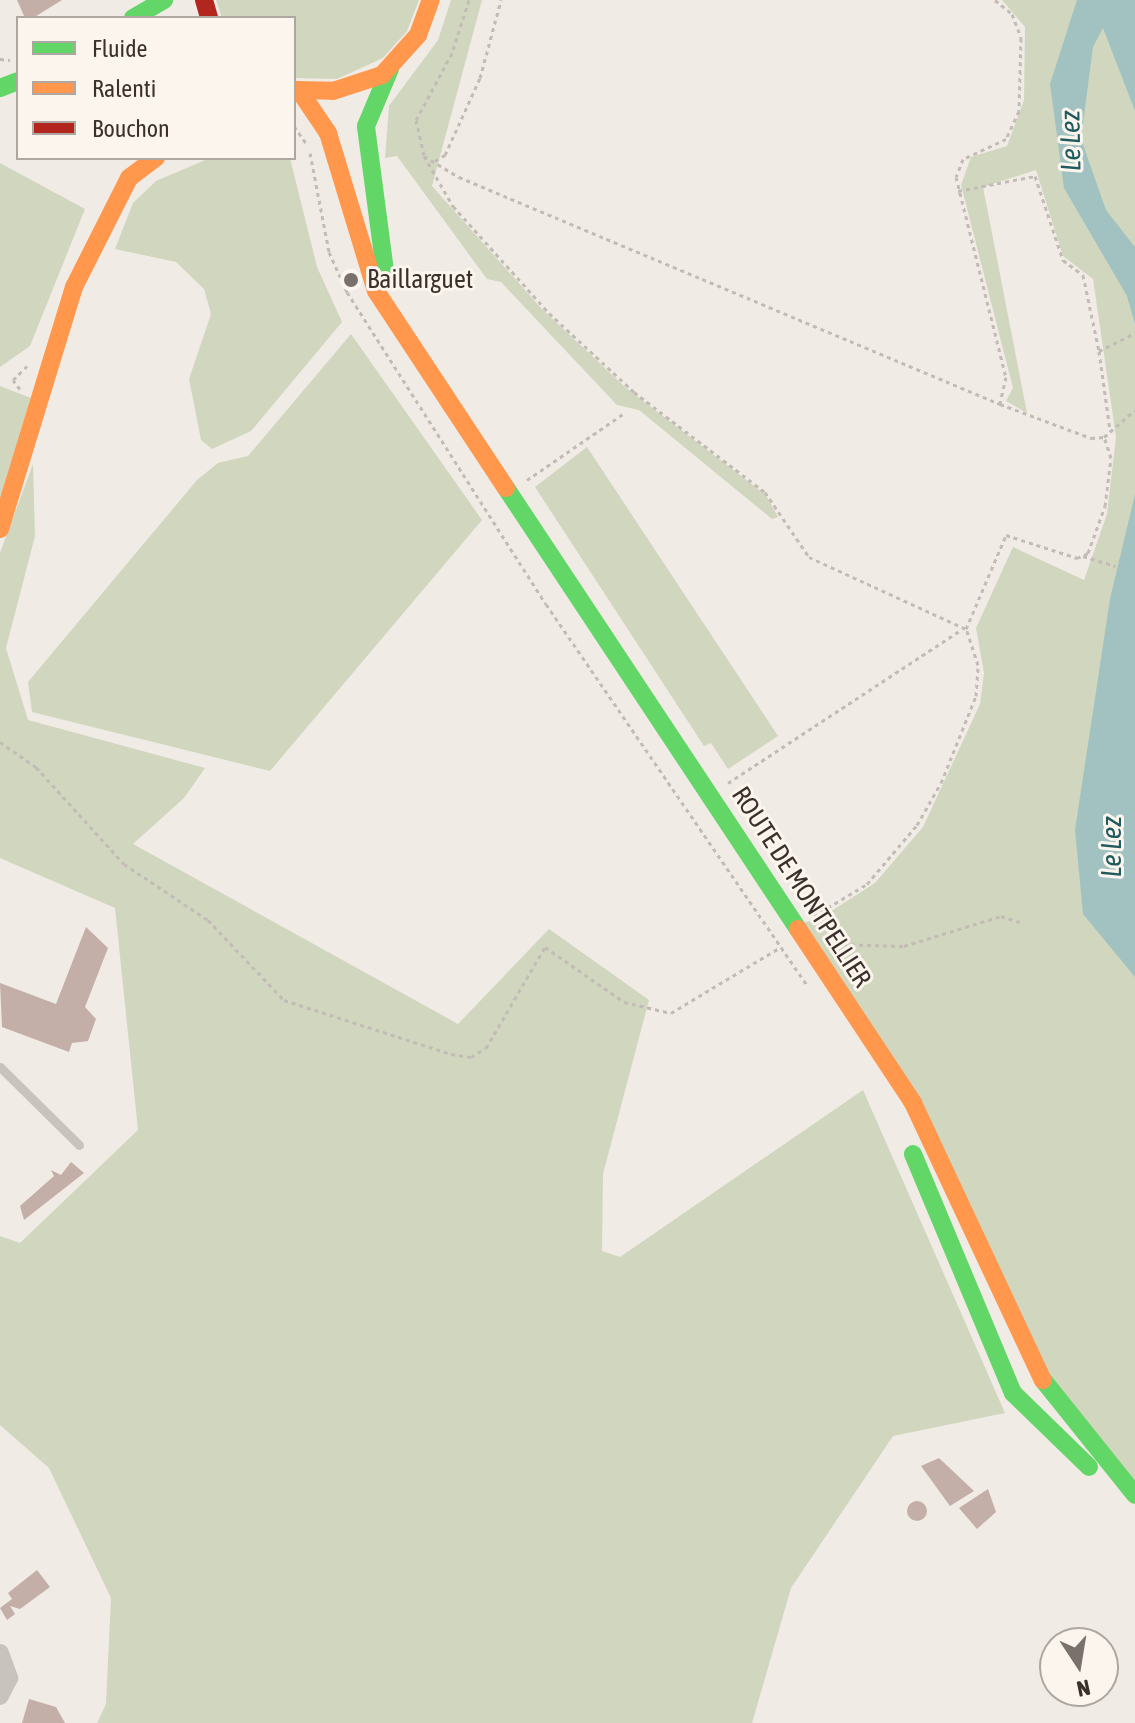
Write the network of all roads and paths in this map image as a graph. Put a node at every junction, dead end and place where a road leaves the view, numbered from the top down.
1 (164, 0) edge
2 (431, 0) edge
3 (469, 0) edge
4 (501, 0) edge
5 (995, 0) edge
6 (136, 16) edge
7 (390, 69) junction
8 (296, 90) edge
9 (424, 156) junction
10 (153, 160) edge
11 (435, 161) junction
12 (958, 191) junction
13 (396, 322) junction
14 (1135, 333) edge
15 (1099, 351) junction
16 (1000, 404) junction
17 (1135, 410) edge
18 (626, 412) dead end
19 (1110, 430) junction
20 (1104, 437) junction
21 (508, 494) junction
22 (0, 529) edge
23 (1083, 556) junction
24 (1116, 566) dead end
25 (966, 629) junction
26 (0, 742) edge
27 (709, 795) junction
28 (1020, 922) dead end
29 (794, 925) junction
30 (780, 947) dead end
31 (817, 959) junction
32 (0, 1067) edge
33 (79, 1145) dead end
34 (913, 1154) dead end
35 (1135, 1495) edge
36 (1135, 1511) edge
37 (0, 1653) edge
38 (0, 1696) edge

1 - 6 main road
2 - 7 main road
3 - 9 path
4 - 11 path
5 - 12 path
7 - 8 main road
7 - 13 main road, ROUTE DE MONTPELLIER
8 - 13 main road, ROUTE DE MONTPELLIER
9 - 11 path
9 - 25 path
10 - 22 main road
11 - 16 path
12 - 15 path
12 - 16 path
13 - 21 main road, ROUTE DE MONTPELLIER
14 - 15 path
15 - 19 path
16 - 20 path
17 - 19 path
18 - 21 path
19 - 20 path
20 - 23 path
21 - 27 main road, ROUTE DE MONTPELLIER
23 - 24 path
23 - 25 path
25 - 27 path
25 - 29 path
26 - 30 path
27 - 29 main road, ROUTE DE MONTPELLIER
28 - 31 path
29 - 31 main road, ROUTE DE MONTPELLIER
31 - 35 main road, ROUTE DE MONTPELLIER
32 - 33 lane
34 - 36 main road
37 - 38 street

